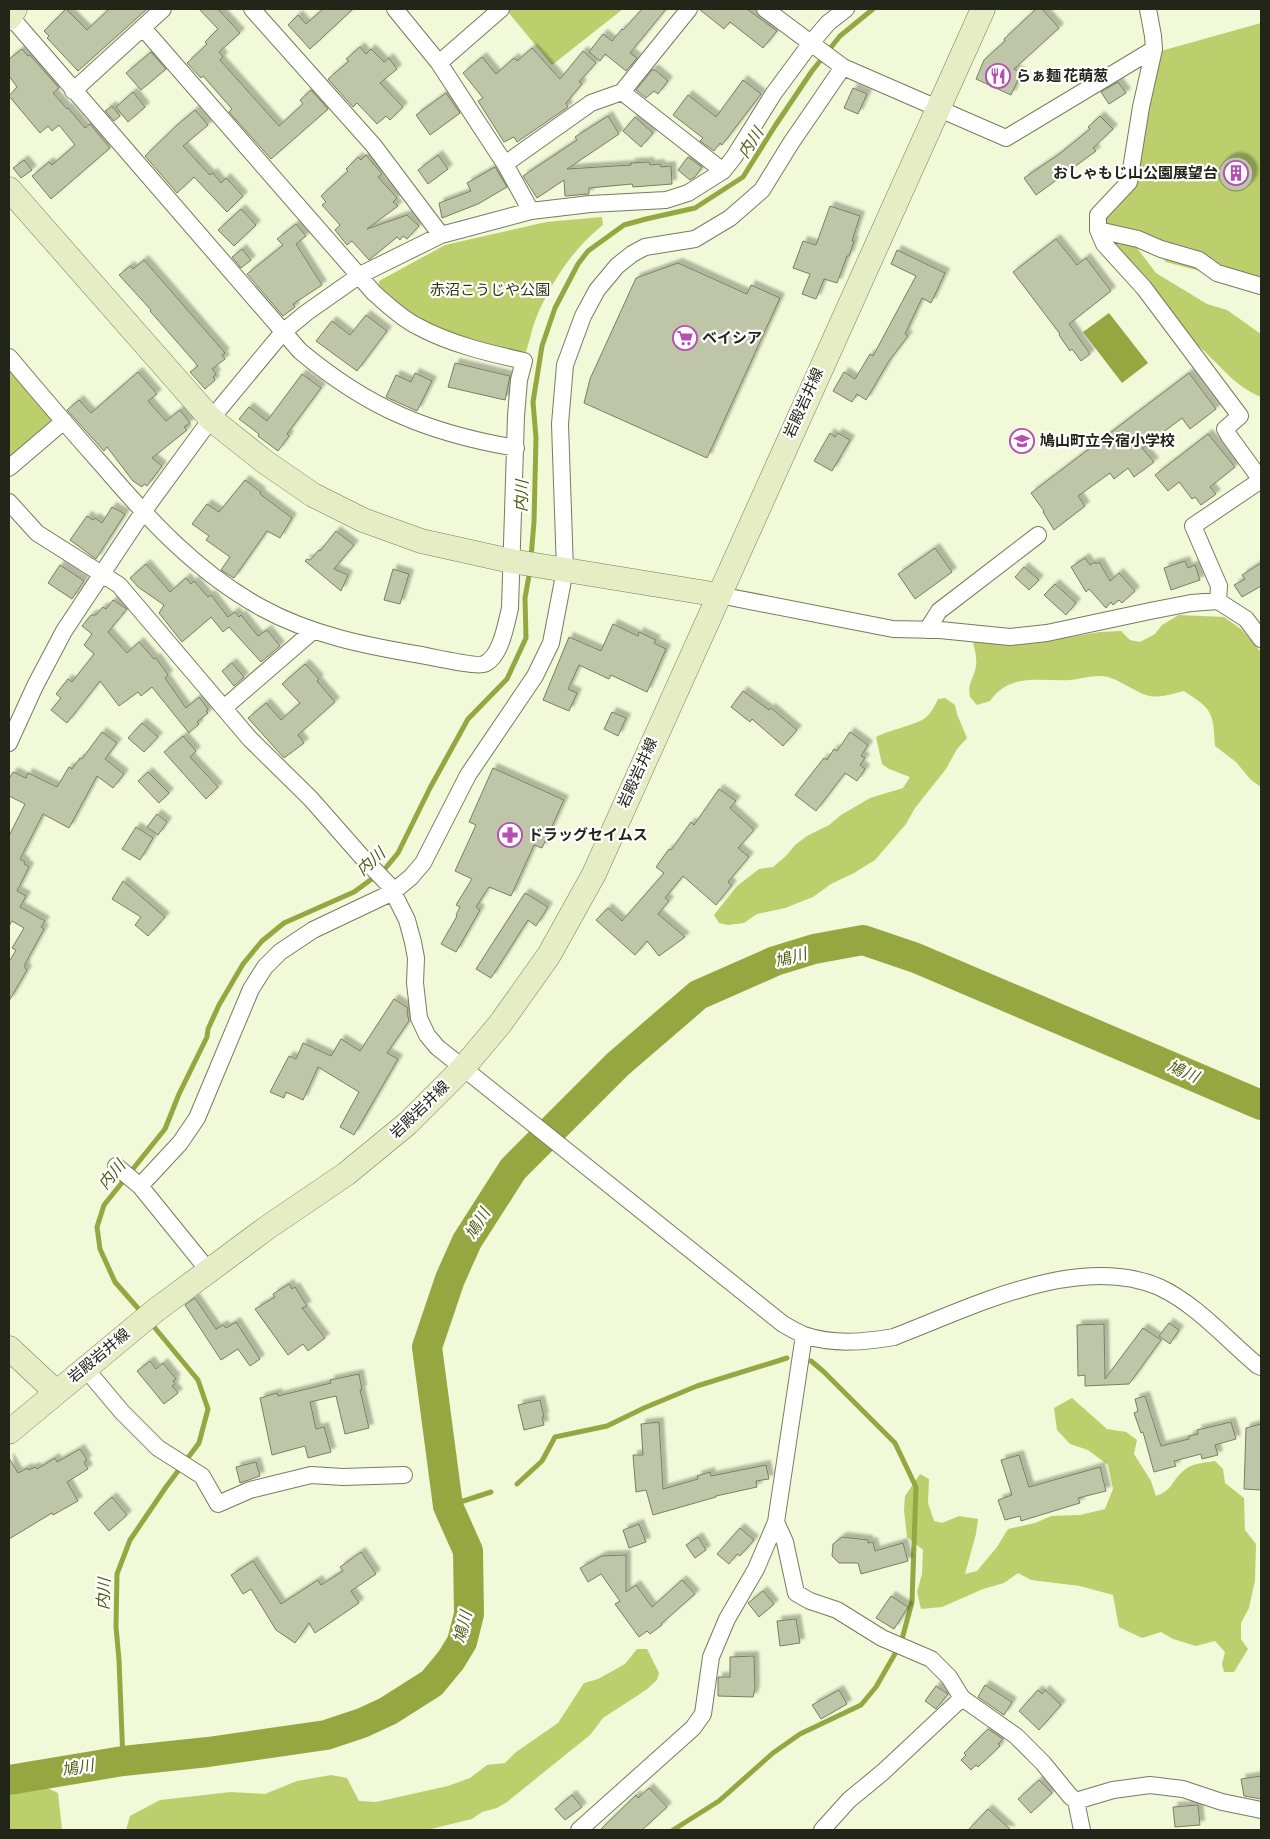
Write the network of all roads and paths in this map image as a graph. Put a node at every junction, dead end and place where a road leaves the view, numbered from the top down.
1 (163, 9) edge
2 (395, 9) edge
3 (500, 9) edge
4 (689, 9) edge
5 (765, 9) edge
6 (846, 9) edge
7 (983, 9) edge
8 (1148, 9) edge
9 (263, 12) edge
10 (11, 14) edge
11 (143, 28) junction
12 (811, 43) junction
13 (1154, 49) junction
14 (439, 63) junction
15 (843, 67) junction
16 (74, 91) junction
17 (622, 92) junction
18 (937, 108) junction
19 (505, 164) junction
20 (723, 171) junction
21 (9, 189) edge
22 (531, 212) junction
23 (1098, 230) junction
24 (441, 235) junction
25 (360, 276) junction
26 (1261, 286) edge
27 (283, 332) junction
28 (9, 357) edge
29 (211, 419) junction
30 (64, 421) junction
31 (516, 448) junction
32 (9, 468) edge
33 (1261, 480) edge
34 (9, 502) edge
35 (143, 512) junction
36 (1038, 536) dead end
37 (511, 561) junction
38 (565, 570) junction
39 (102, 575) junction
40 (719, 595) junction
41 (1218, 600) junction
42 (927, 630) junction
43 (313, 631) junction
44 (1261, 639) edge
45 (225, 707) junction
46 (9, 743) edge
47 (392, 889) junction
48 (462, 1068) junction
49 (116, 1166) dead end
50 (140, 1186) junction
51 (208, 1270) junction
52 (804, 1335) junction
53 (9, 1348) edge
54 (1261, 1367) edge
55 (86, 1368) junction
56 (56, 1392) junction
57 (9, 1432) edge
58 (404, 1475) dead end
59 (776, 1522) junction
60 (962, 1698) junction
61 (1076, 1800) junction
62 (1261, 1810) edge
63 (579, 1830) edge
64 (822, 1830) edge
65 (1082, 1830) edge

1 - 11 street
2 - 14 street
3 - 14 street
4 - 17 street
5 - 12 street
6 - 12 street
7 - 18 main road, 岩殿岩井線
8 - 13 street
9 - 24 street
10 - 16 street
11 - 16 street
11 - 25 street
12 - 15 street
12 - 20 street
13 - 18 street
13 - 23 street
14 - 19 street
15 - 18 street
15 - 38 street
16 - 27 street
17 - 19 street
17 - 20 street
18 - 40 main road, 岩殿岩井線
19 - 22 street
20 - 22 street
21 - 29 main road
22 - 24 street
23 - 26 street
23 - 33 street
24 - 25 street
25 - 27 street
25 - 31 street
27 - 29 street
27 - 31 street
28 - 30 street
29 - 35 street
29 - 37 main road
30 - 32 street
30 - 35 street
31 - 37 street
33 - 41 street
34 - 39 street
35 - 39 street
35 - 43 street
36 - 42 street
37 - 38 main road
37 - 43 street
38 - 40 main road
38 - 47 street
39 - 45 street
39 - 46 street
40 - 42 street
40 - 48 main road, 岩殿岩井線
41 - 42 street
41 - 44 street
43 - 45 street
45 - 47 street
47 - 48 street
47 - 50 street
48 - 51 main road, 岩殿岩井線
48 - 52 street
49 - 50 street
50 - 51 street
51 - 55 main road, 岩殿岩井線
52 - 54 street
52 - 59 street
53 - 56 main road
55 - 56 main road, 岩殿岩井線
55 - 58 street
56 - 57 main road, 岩殿岩井線
59 - 60 street
59 - 63 street
60 - 61 street
60 - 64 street
61 - 62 street
61 - 65 street

